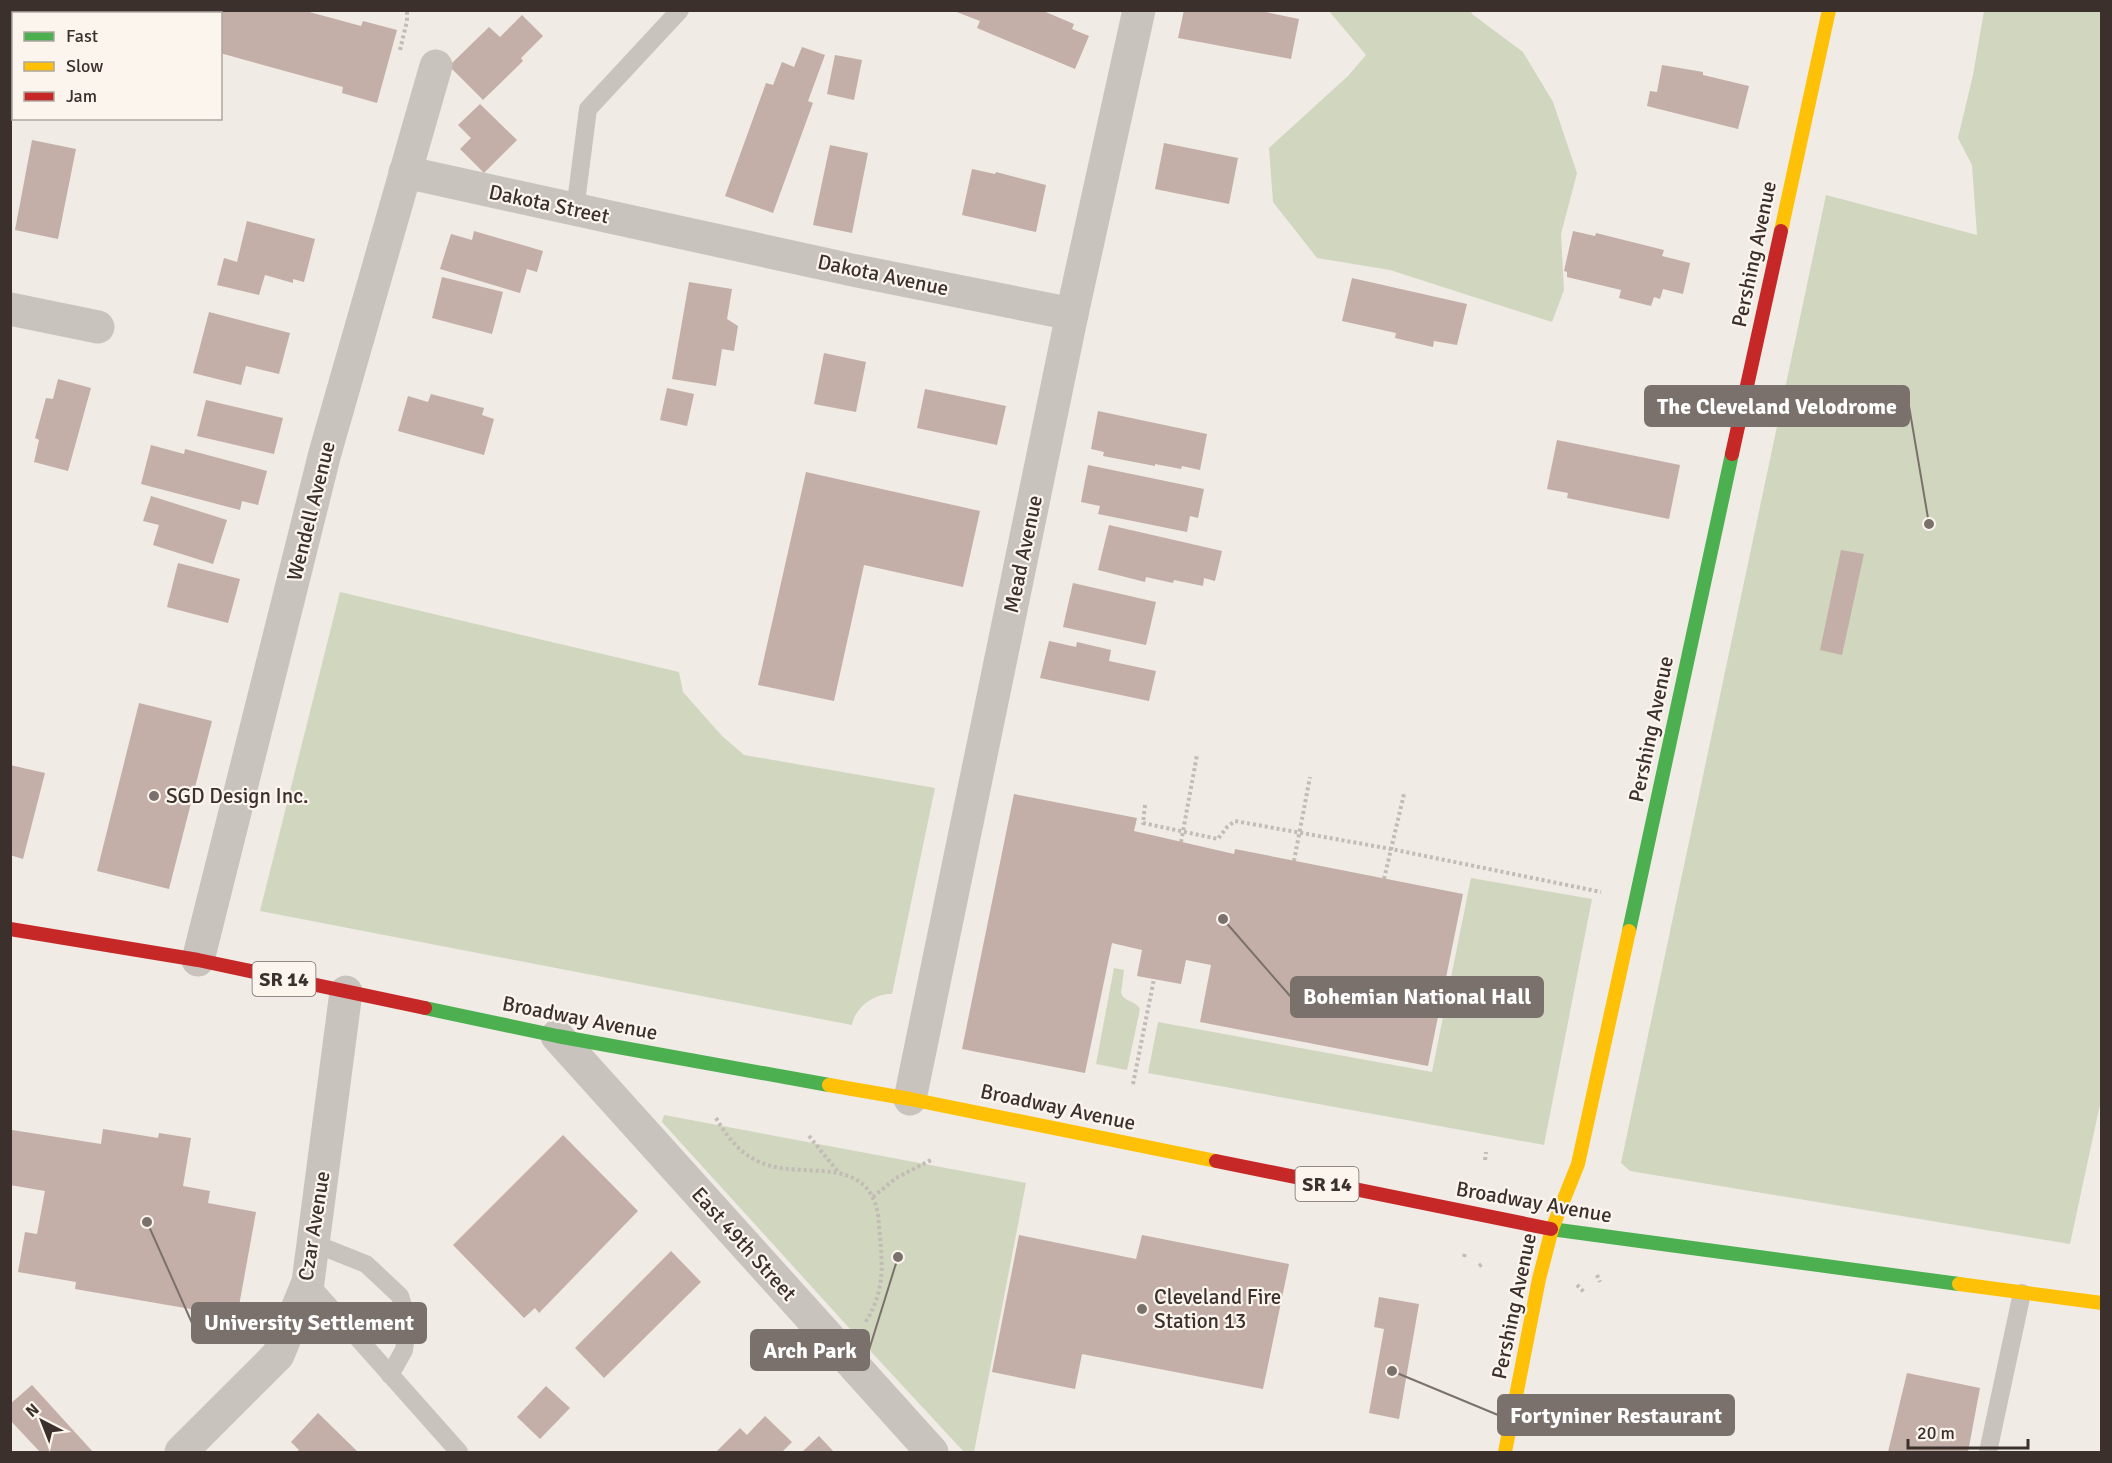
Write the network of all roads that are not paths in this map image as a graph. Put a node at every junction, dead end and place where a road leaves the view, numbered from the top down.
1 (680, 10) edge
2 (1139, 10) edge
3 (1828, 10) edge
4 (436, 66) dead end
5 (405, 172) junction
6 (575, 210) junction
7 (694, 234) joint
8 (10, 309) edge
9 (1072, 314) junction
10 (98, 327) dead end
11 (10, 929) edge
12 (198, 960) junction
13 (346, 993) junction
14 (557, 1036) junction
15 (910, 1099) junction
16 (1552, 1229) junction
17 (313, 1243) junction
18 (308, 1282) junction
19 (2022, 1293) junction
20 (2102, 1303) edge
21 (390, 1375) junction
22 (181, 1452) edge
23 (459, 1452) edge
24 (932, 1452) edge
25 (1505, 1452) edge
26 (1988, 1452) edge

1 - 6 lane
2 - 9 street, Mead Avenue
3 - 16 main road, Pershing Avenue
4 - 5 street, Wendell Avenue
5 - 6 street, Dakota Street
5 - 12 street, Wendell Avenue
6 - 7 street, Dakota Street
7 - 9 street, Dakota Avenue
8 - 10 street
9 - 15 street, Mead Avenue
11 - 12 main road, Broadway Avenue / SR 14
12 - 13 main road, Broadway Avenue / SR 14
13 - 14 main road, Broadway Avenue / SR 14
13 - 17 street, Czar Avenue
14 - 15 main road, Broadway Avenue / SR 14
14 - 24 street, East 49th Street
15 - 16 main road, Broadway Avenue / SR 14
16 - 19 main road, Broadway Avenue / SR 14
16 - 25 main road, Pershing Avenue
17 - 18 street, Czar Avenue
17 - 21 lane
18 - 21 lane
18 - 22 street, Czar Avenue
19 - 20 main road, Broadway Avenue / SR 14
19 - 26 lane
21 - 23 lane

